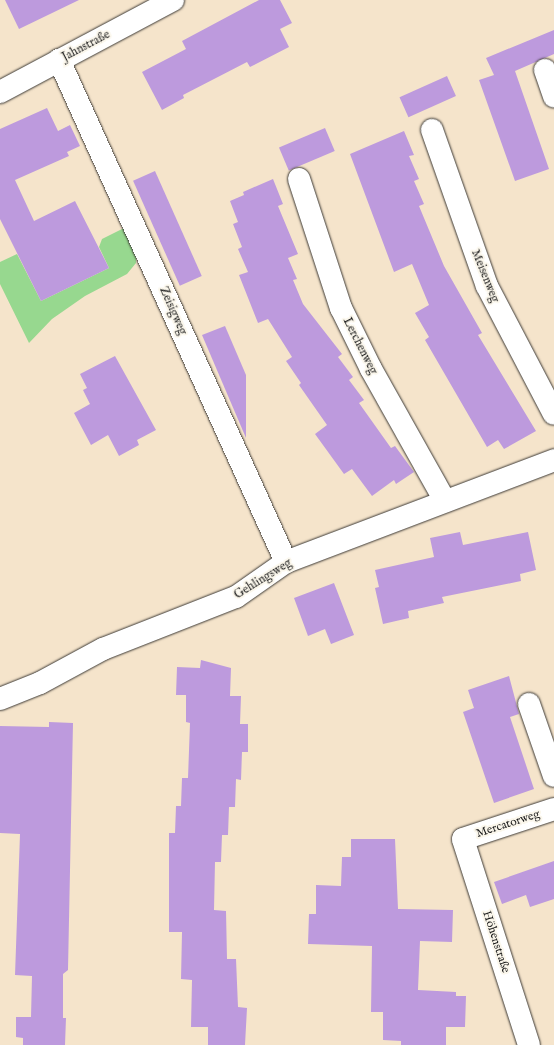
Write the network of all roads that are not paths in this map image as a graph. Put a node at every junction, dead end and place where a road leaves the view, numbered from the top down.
1 (173, 0) edge
2 (60, 60) junction
3 (545, 70) dead end
4 (2, 85) edge
5 (554, 96) edge
6 (432, 130) dead end
7 (299, 179) dead end
8 (554, 414) edge
9 (554, 460) edge
10 (445, 501) junction
11 (286, 562) junction
12 (0, 699) edge
13 (529, 704) dead end
14 (554, 776) edge
15 (554, 809) edge
16 (462, 839) joint
17 (529, 1045) edge

1 - 2 street, Jahnstraße
2 - 4 street, Jahnstraße
2 - 11 street, Zeisigweg
3 - 5 street
6 - 8 street, Meisenweg
7 - 10 street, Lerchenweg
9 - 10 street, Gehlingsweg
10 - 11 street, Gehlingsweg
11 - 12 street, Gehlingsweg
13 - 14 street
15 - 16 street, Mercatorweg
16 - 17 street, Höhenstraße

